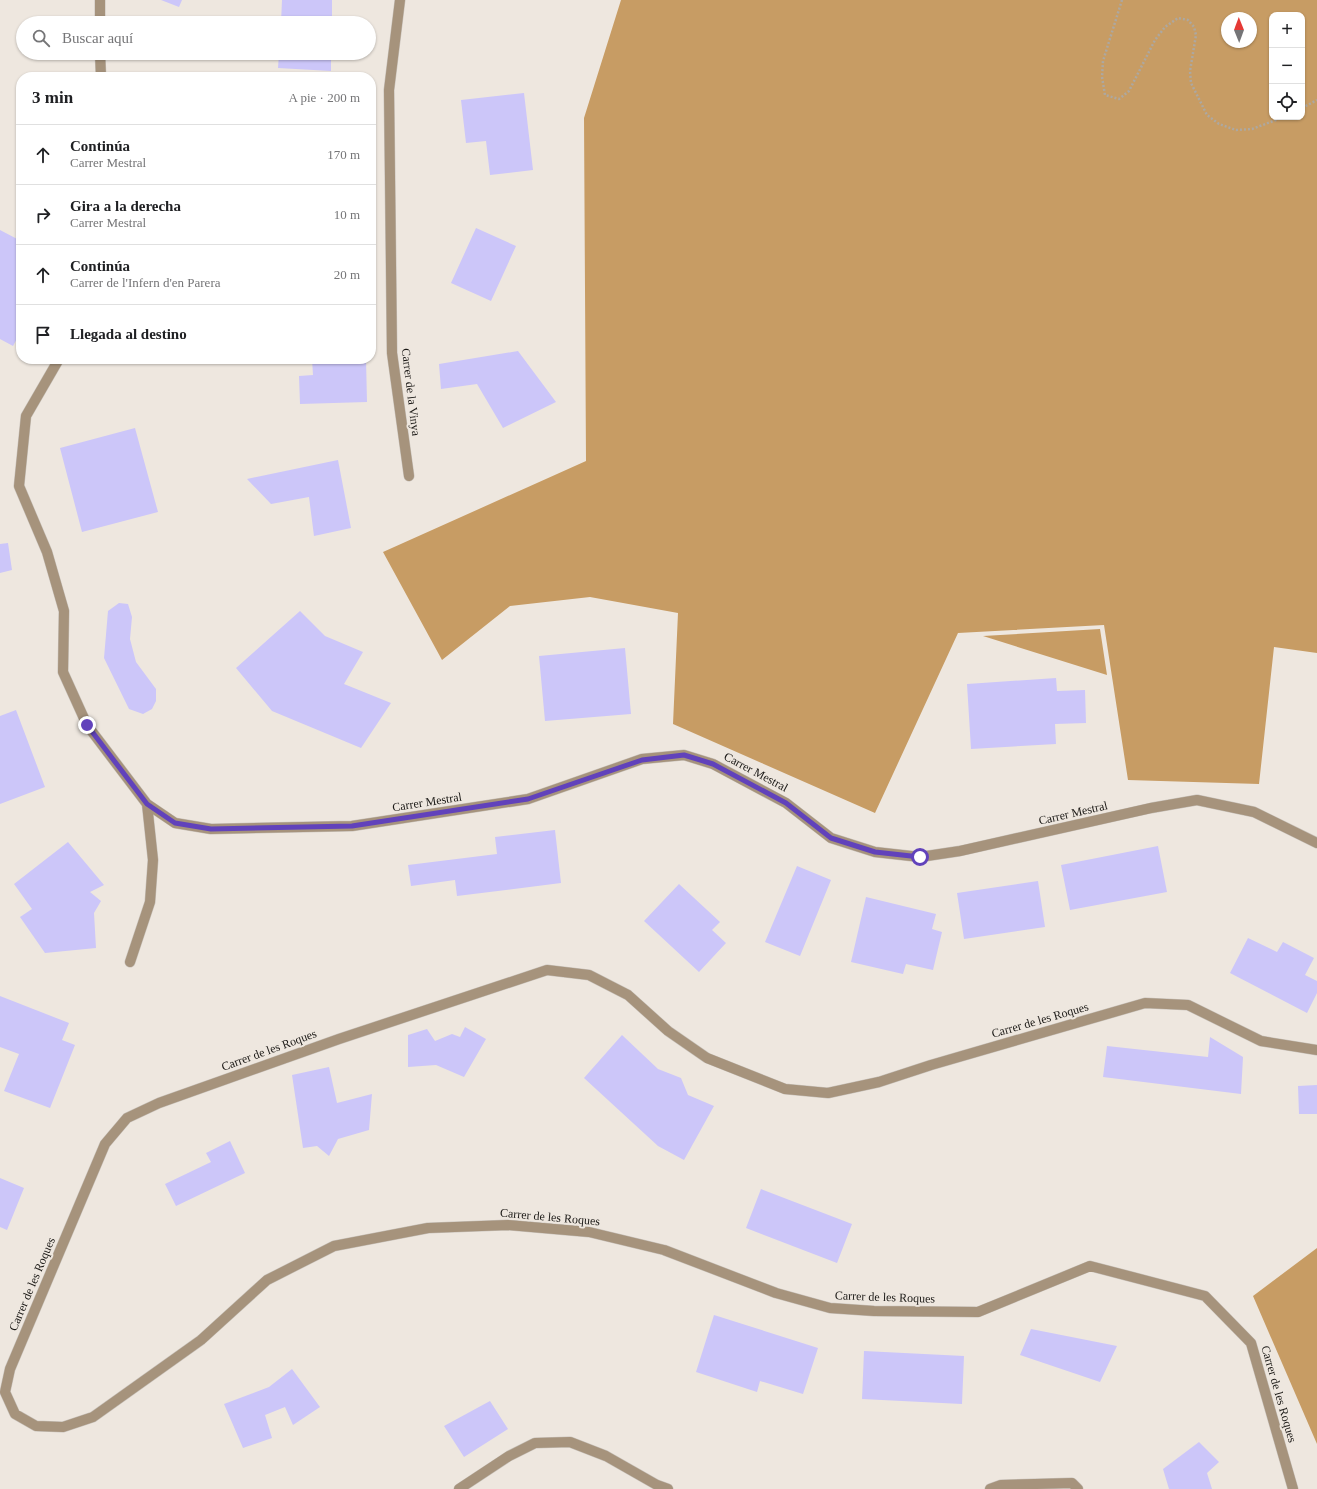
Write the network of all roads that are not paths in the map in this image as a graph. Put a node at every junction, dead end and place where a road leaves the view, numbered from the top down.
1 (100, 0) edge
2 (400, 0) edge
3 (100, 16) edge
4 (100, 60) edge
5 (101, 72) edge
6 (56, 364) edge
7 (409, 476) dead end
8 (147, 804) junction
9 (1317, 843) edge
10 (130, 962) dead end
11 (1317, 1050) edge
12 (5, 1368) edge
13 (458, 1489) edge
14 (668, 1489) edge
15 (990, 1489) edge
16 (1078, 1489) edge
17 (1293, 1489) edge

1 - 3 street
2 - 7 street, Carrer de la Vinya
4 - 5 street
6 - 8 street
8 - 9 street, Carrer Mestral
8 - 10 street
11 - 12 street, Carrer de les Roques
12 - 17 street, Carrer de les Roques
13 - 14 street
15 - 16 street

